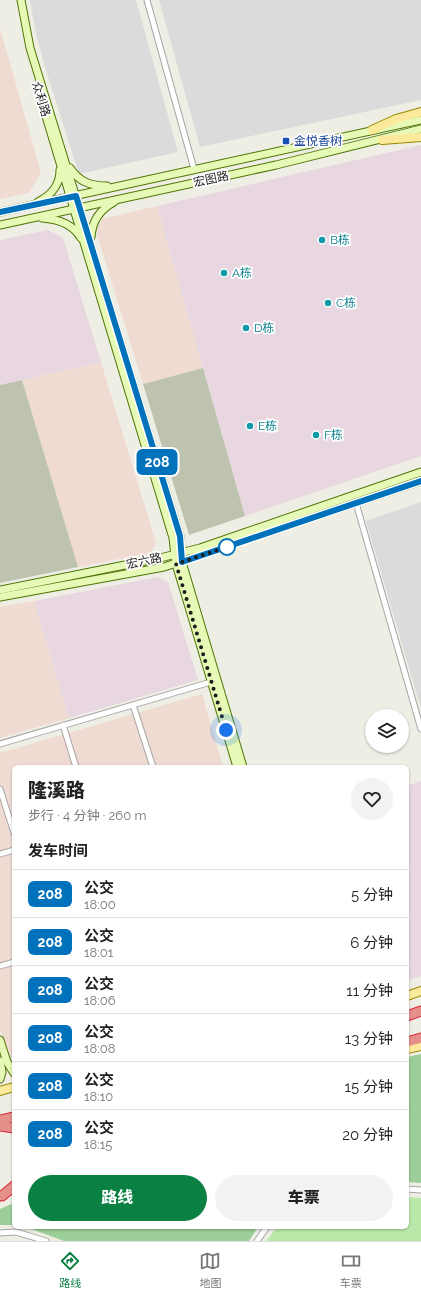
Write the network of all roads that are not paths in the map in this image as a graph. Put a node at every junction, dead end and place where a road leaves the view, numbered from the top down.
1 (17, 0) edge
2 (21, 0) edge
3 (147, 0) edge
4 (421, 112) edge
5 (421, 120) edge
6 (421, 129) edge
7 (372, 130) junction
8 (421, 138) edge
9 (382, 140) junction
10 (63, 162) junction
11 (194, 169) junction
12 (119, 186) junction
13 (73, 196) junction
14 (120, 199) junction
15 (30, 206) junction
16 (77, 209) junction
17 (0, 212) edge
18 (34, 218) junction
19 (0, 225) edge
20 (87, 243) junction
21 (421, 472) edge
22 (421, 481) edge
23 (356, 503) junction
24 (178, 554) junction
25 (179, 563) junction
26 (0, 590) edge
27 (0, 597) edge
28 (212, 682) junction
29 (133, 705) junction
30 (63, 725) junction
31 (421, 729) edge
32 (0, 744) edge
33 (75, 765) edge
34 (152, 765) edge
35 (236, 765) edge
36 (241, 765) edge
37 (0, 789) edge
38 (12, 827) edge
39 (12, 851) edge
40 (0, 854) edge
41 (12, 963) edge
42 (0, 966) edge
43 (421, 991) edge
44 (409, 995) edge
45 (421, 1011) edge
46 (409, 1015) edge
47 (421, 1038) edge
48 (0, 1040) edge
49 (409, 1041) edge
50 (421, 1046) edge
51 (409, 1049) edge
52 (0, 1061) edge
53 (12, 1070) edge
54 (0, 1079) edge
55 (12, 1088) edge
56 (0, 1091) edge
57 (12, 1117) edge
58 (0, 1120) edge
59 (0, 1126) edge
60 (12, 1128) edge
61 (12, 1188) edge
62 (409, 1189) edge
63 (421, 1190) edge
64 (12, 1191) edge
65 (1, 1196) edge
66 (266, 1229) edge
67 (0, 1233) edge
68 (46, 1241) edge
69 (258, 1241) edge

1 - 10 street, 众利路
2 - 10 street, 众利路
3 - 11 street
4 - 7 main road
5 - 7 street, 宏图路
6 - 9 street, 宏图路
7 - 11 street, 宏图路
8 - 9 main road
9 - 14 street, 宏图路
10 - 12 street
10 - 13 street, 众利路
10 - 15 street
11 - 12 street, 宏图路
12 - 13 street, 宏图路
13 - 15 street, 宏图路
13 - 16 street, 众利路
14 - 16 street, 宏图路
14 - 20 street
15 - 17 street, 宏图路
16 - 18 street, 宏图路
16 - 20 street, 众利路
18 - 19 street, 宏图路
18 - 20 street
20 - 24 street, 众利路
21 - 24 street, 宏六路
22 - 23 street, 宏六路
23 - 25 street, 宏六路
23 - 31 street
24 - 25 street, 众利路
24 - 26 street, 宏六路
25 - 27 street, 宏六路
25 - 28 street
25 - 36 street
28 - 29 street
28 - 35 street
29 - 30 street
29 - 34 street
30 - 32 street
30 - 33 street
37 - 38 street
39 - 40 street
41 - 42 street
43 - 44 main road
45 - 46 highway
47 - 49 highway
48 - 53 street
50 - 51 main road
52 - 54 street
55 - 56 main road
57 - 58 highway
59 - 60 highway
61 - 65 highway
62 - 63 street
64 - 65 highway
66 - 69 street
67 - 68 street

